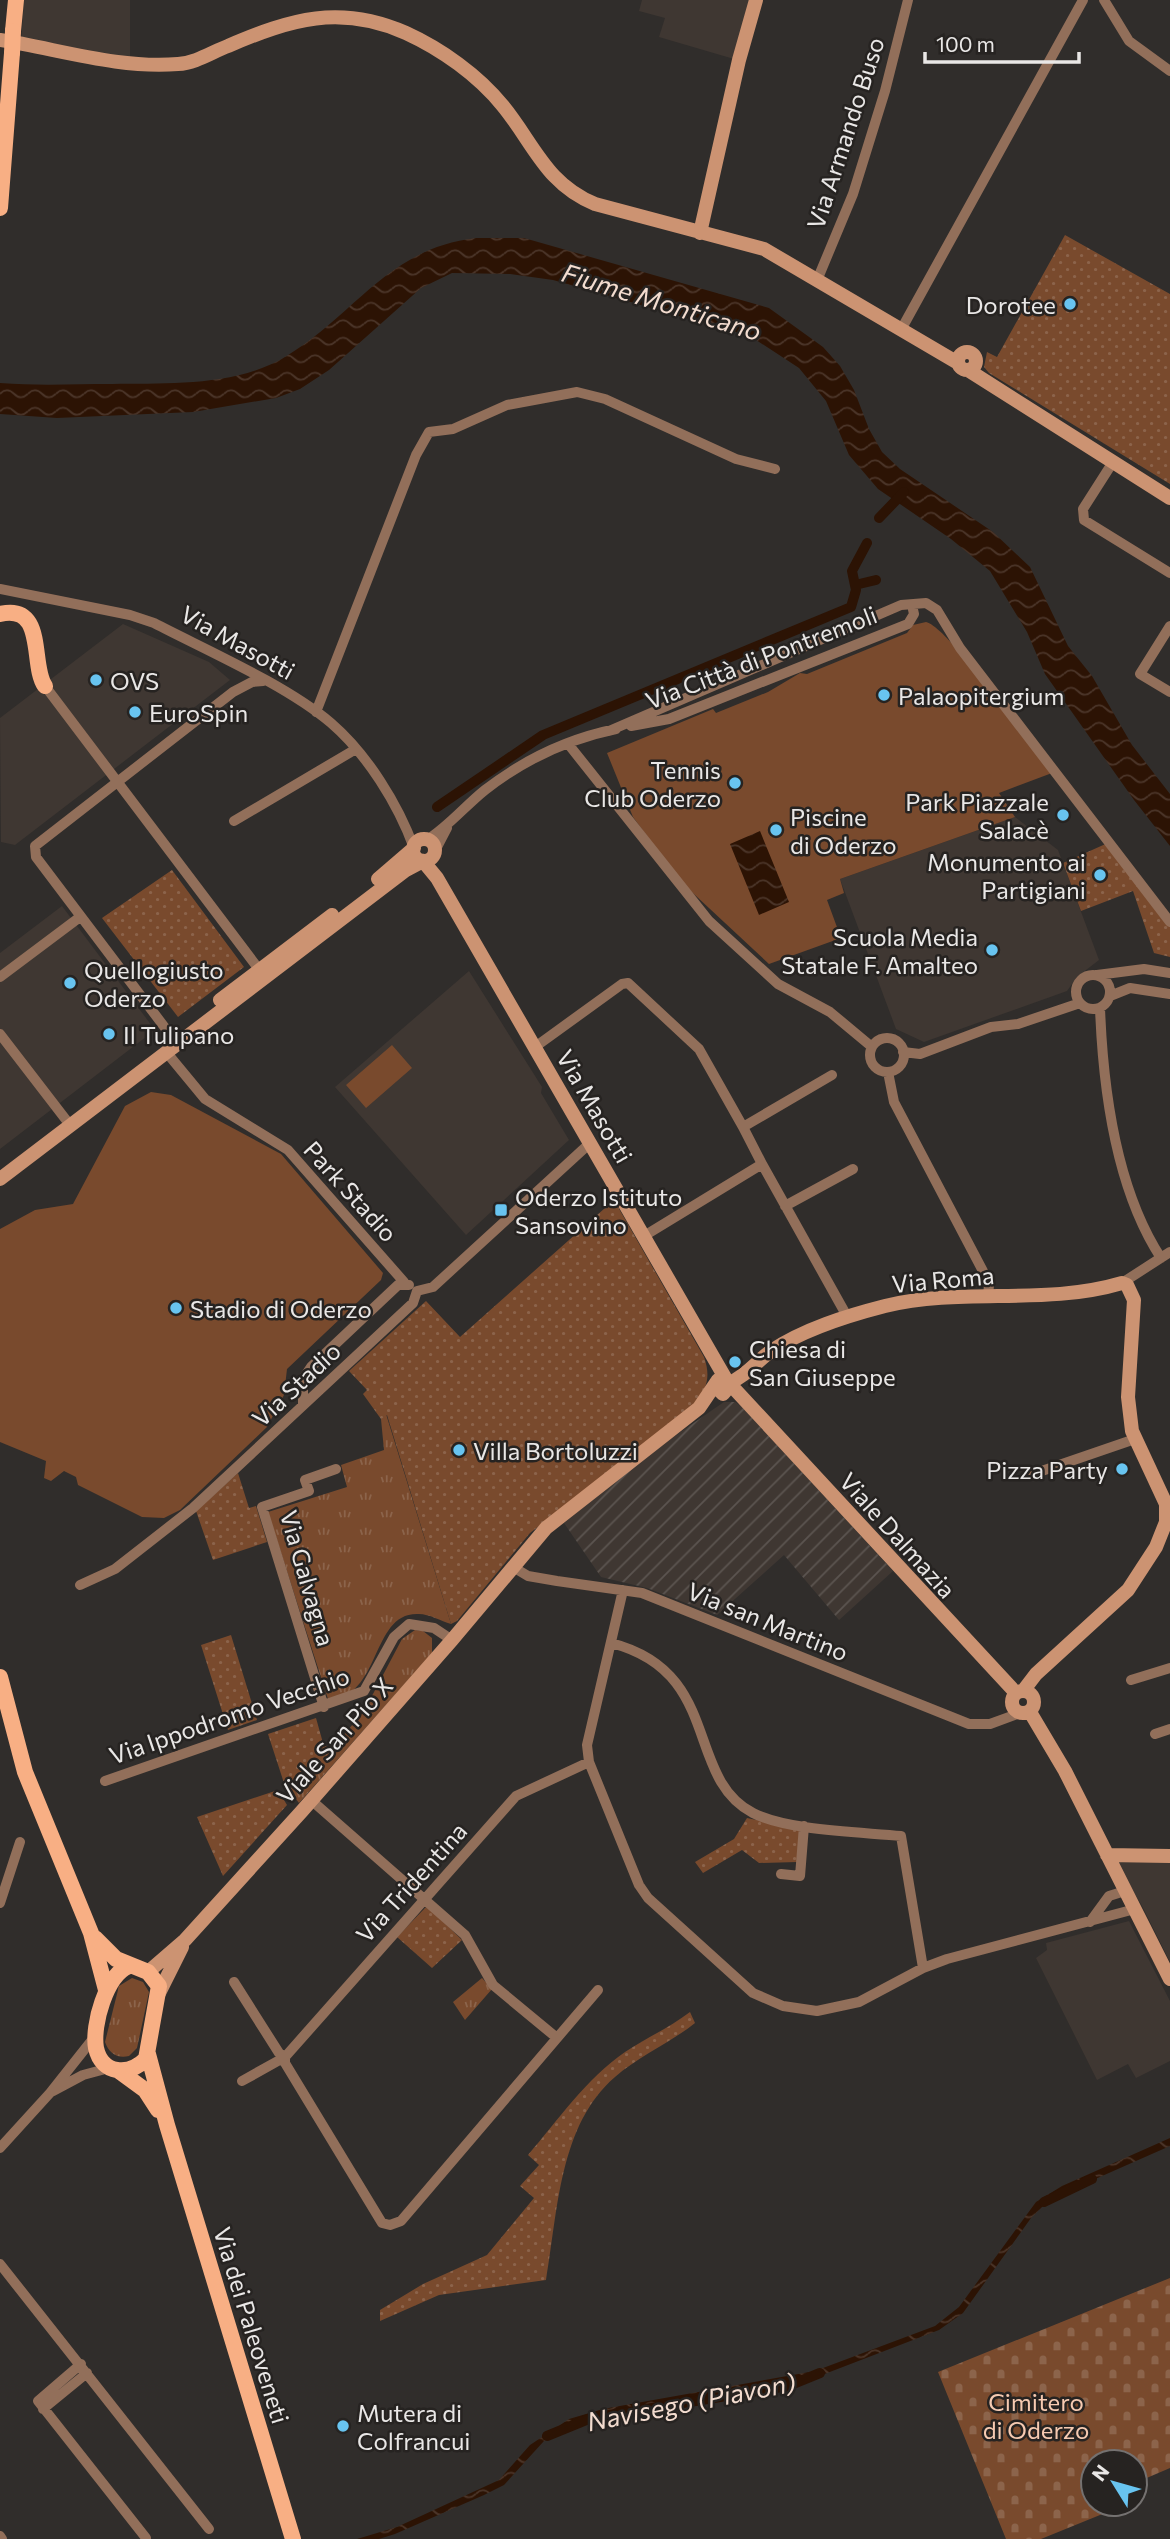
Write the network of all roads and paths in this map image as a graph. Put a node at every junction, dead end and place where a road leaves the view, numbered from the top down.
1 (16, 0) edge
2 (756, 0) edge
3 (908, 0) edge
4 (1083, 0) edge
5 (1104, 0) edge
6 (7, 35) edge
7 (1170, 71) edge
8 (0, 208) edge
9 (700, 233) junction
10 (818, 278) junction
11 (901, 328) junction
12 (1113, 462) junction
13 (775, 469) dead end
14 (1170, 498) edge
15 (1170, 573) edge
16 (0, 589) edge
17 (912, 606) junction
18 (0, 614) edge
19 (1170, 626) edge
20 (766, 662) junction
21 (236, 666) junction
22 (263, 681) junction
23 (773, 682) junction
24 (45, 686) joint
25 (233, 692) junction
26 (1170, 692) edge
27 (673, 703) junction
28 (316, 712) junction
29 (672, 717) junction
30 (609, 731) junction
31 (569, 745) junction
32 (356, 749) junction
33 (116, 780) junction
34 (234, 821) dead end
35 (426, 849) junction
36 (80, 917) junction
37 (1170, 922) edge
38 (1170, 973) edge
39 (262, 974) junction
40 (1097, 975) junction
41 (0, 977) edge
42 (1170, 994) edge
43 (1110, 996) junction
44 (1080, 1003) junction
45 (1100, 1008) junction
46 (0, 1034) edge
47 (172, 1037) junction
48 (535, 1047) junction
49 (872, 1047) junction
50 (903, 1052) junction
51 (167, 1053) junction
52 (888, 1072) junction
53 (832, 1075) dead end
54 (67, 1122) junction
55 (744, 1127) junction
56 (589, 1144) junction
57 (762, 1164) junction
58 (0, 1167) edge
59 (853, 1169) dead end
60 (0, 1179) edge
61 (785, 1206) junction
62 (644, 1236) junction
63 (1166, 1255) edge
64 (1142, 1272) junction
65 (404, 1282) junction
66 (1122, 1283) junction
67 (417, 1291) junction
68 (988, 1296) junction
69 (1134, 1300) junction
70 (848, 1318) junction
71 (313, 1364) junction
72 (328, 1383) junction
73 (722, 1387) junction
74 (303, 1405) junction
75 (1135, 1439) junction
76 (335, 1469) dead end
77 (1033, 1474) dead end
78 (1166, 1482) edge
79 (513, 1567) junction
80 (80, 1585) dead end
81 (623, 1590) junction
82 (452, 1640) junction
83 (611, 1643) junction
84 (1170, 1668) edge
85 (0, 1677) edge
86 (1131, 1680) dead end
87 (1020, 1703) junction
88 (324, 1706) junction
89 (1170, 1729) edge
90 (1155, 1734) dead end
91 (589, 1762) junction
92 (104, 1781) dead end
93 (312, 1800) junction
94 (804, 1826) junction
95 (20, 1842) dead end
96 (1107, 1855) junction
97 (1170, 1856) edge
98 (781, 1874) dead end
99 (1125, 1891) junction
100 (424, 1899) junction
101 (0, 1903) edge
102 (1135, 1909) junction
103 (1090, 1922) junction
104 (91, 1933) junction
105 (185, 1940) junction
106 (128, 1966) junction
107 (923, 1968) junction
108 (148, 1972) junction
109 (1170, 1979) edge
110 (234, 1982) dead end
111 (106, 1990) junction
112 (598, 1990) dead end
113 (159, 1993) junction
114 (96, 2035) junction
115 (557, 2038) junction
116 (148, 2054) junction
117 (285, 2057) junction
118 (114, 2069) junction
119 (242, 2081) dead end
120 (50, 2093) junction
121 (167, 2124) junction
122 (0, 2148) edge
123 (0, 2264) edge
124 (84, 2369) junction
125 (209, 2529) dead end
126 (146, 2538) edge
127 (293, 2539) edge

1 - 6 main road
2 - 9 street
3 - 10 street, Via Armando Buso
4 - 11 street
5 - 7 street
6 - 8 main road, bridge
6 - 9 street
9 - 10 street
10 - 11 street
11 - 12 street
12 - 14 street
12 - 15 street
13 - 28 street
16 - 21 street, Via Masotti
17 - 20 street, Via Città di Pontremoli
17 - 23 street, Via Città di Pontremoli
17 - 37 street
18 - 24 main road
19 - 26 street
20 - 23 street
20 - 27 street, Via Città di Pontremoli
21 - 22 street, Via Masotti
21 - 25 street
22 - 25 street
22 - 28 street, Via Masotti
23 - 29 street, Via Città di Pontremoli
24 - 33 street
25 - 33 street
27 - 29 street
27 - 30 street, Via Città di Pontremoli
28 - 32 street, Via Masotti
29 - 30 street, Via Città di Pontremoli
30 - 31 street, Via Città di Pontremoli
31 - 35 street, Via Città di Pontremoli
31 - 49 street
32 - 34 street
32 - 35 street, Via Masotti
33 - 36 street
33 - 39 street
35 - 39 street
35 - 48 street, Via Masotti
36 - 41 street
36 - 47 street
38 - 40 street
39 - 47 street
39 - 51 street
40 - 43 street
40 - 44 street
42 - 43 street
43 - 45 street
44 - 45 street
44 - 50 street
45 - 63 street
46 - 54 street
47 - 54 street
48 - 55 street
48 - 56 street, Via Masotti
49 - 50 street
49 - 52 street
50 - 52 street
51 - 54 street
51 - 65 street, Park Stadio
52 - 68 street
53 - 55 street
54 - 58 street
54 - 60 street
55 - 57 street
56 - 62 street, Via Masotti
56 - 67 street
57 - 61 street
57 - 62 street
59 - 61 street
61 - 70 street
62 - 73 street, Via Masotti
63 - 64 street, Via Roma
64 - 66 street, Via Roma
64 - 69 street
65 - 67 street, Park Stadio
65 - 71 street
66 - 68 street, Via Roma
66 - 69 street
67 - 72 street, Via Stadio
68 - 70 street, Via Roma
69 - 75 street
70 - 73 street, Via Roma
71 - 72 street
71 - 74 street
72 - 74 street, Via Stadio
73 - 79 street, Via Roma
73 - 87 street, Viale Dalmazia
74 - 80 street, Via Stadio
75 - 77 street
75 - 78 street
76 - 88 street, Via Galvagna
78 - 87 street
79 - 81 street, Via san Martino
79 - 82 street, Viale San Pio X
81 - 83 street
81 - 87 street, Via san Martino
82 - 88 street, Via Ippodromo Vecchio
82 - 93 street, Viale San Pio X
83 - 91 street
83 - 94 street
84 - 86 street
85 - 104 main road
87 - 96 street, Viale Dalmazia
88 - 92 street, Via Ippodromo Vecchio
89 - 90 street
91 - 100 street, Via Tridentina
91 - 107 street
93 - 100 street
93 - 105 street, Viale San Pio X
94 - 98 street
94 - 107 street
95 - 101 street
96 - 97 street
96 - 99 street, Viale Dalmazia
99 - 102 street, Viale Dalmazia
99 - 103 street
100 - 115 street
100 - 117 street, Via Tridentina
102 - 103 street
102 - 109 street, Viale Dalmazia
103 - 107 street
104 - 106 main road
104 - 111 main road
105 - 108 street, Viale San Pio X
105 - 113 street, Viale San Pio X
106 - 108 main road
106 - 111 main road
108 - 113 main road
110 - 117 street
111 - 114 main road
112 - 115 street
113 - 116 main road
114 - 118 main road
114 - 120 street
115 - 117 street
116 - 118 main road
116 - 121 main road, Via dei Paleoveneti
117 - 119 street, Via Tridentina
118 - 120 street
118 - 121 main road, Via dei Paleoveneti
120 - 122 street
121 - 127 main road, Via dei Paleoveneti
123 - 124 street
124 - 125 street
124 - 126 street

